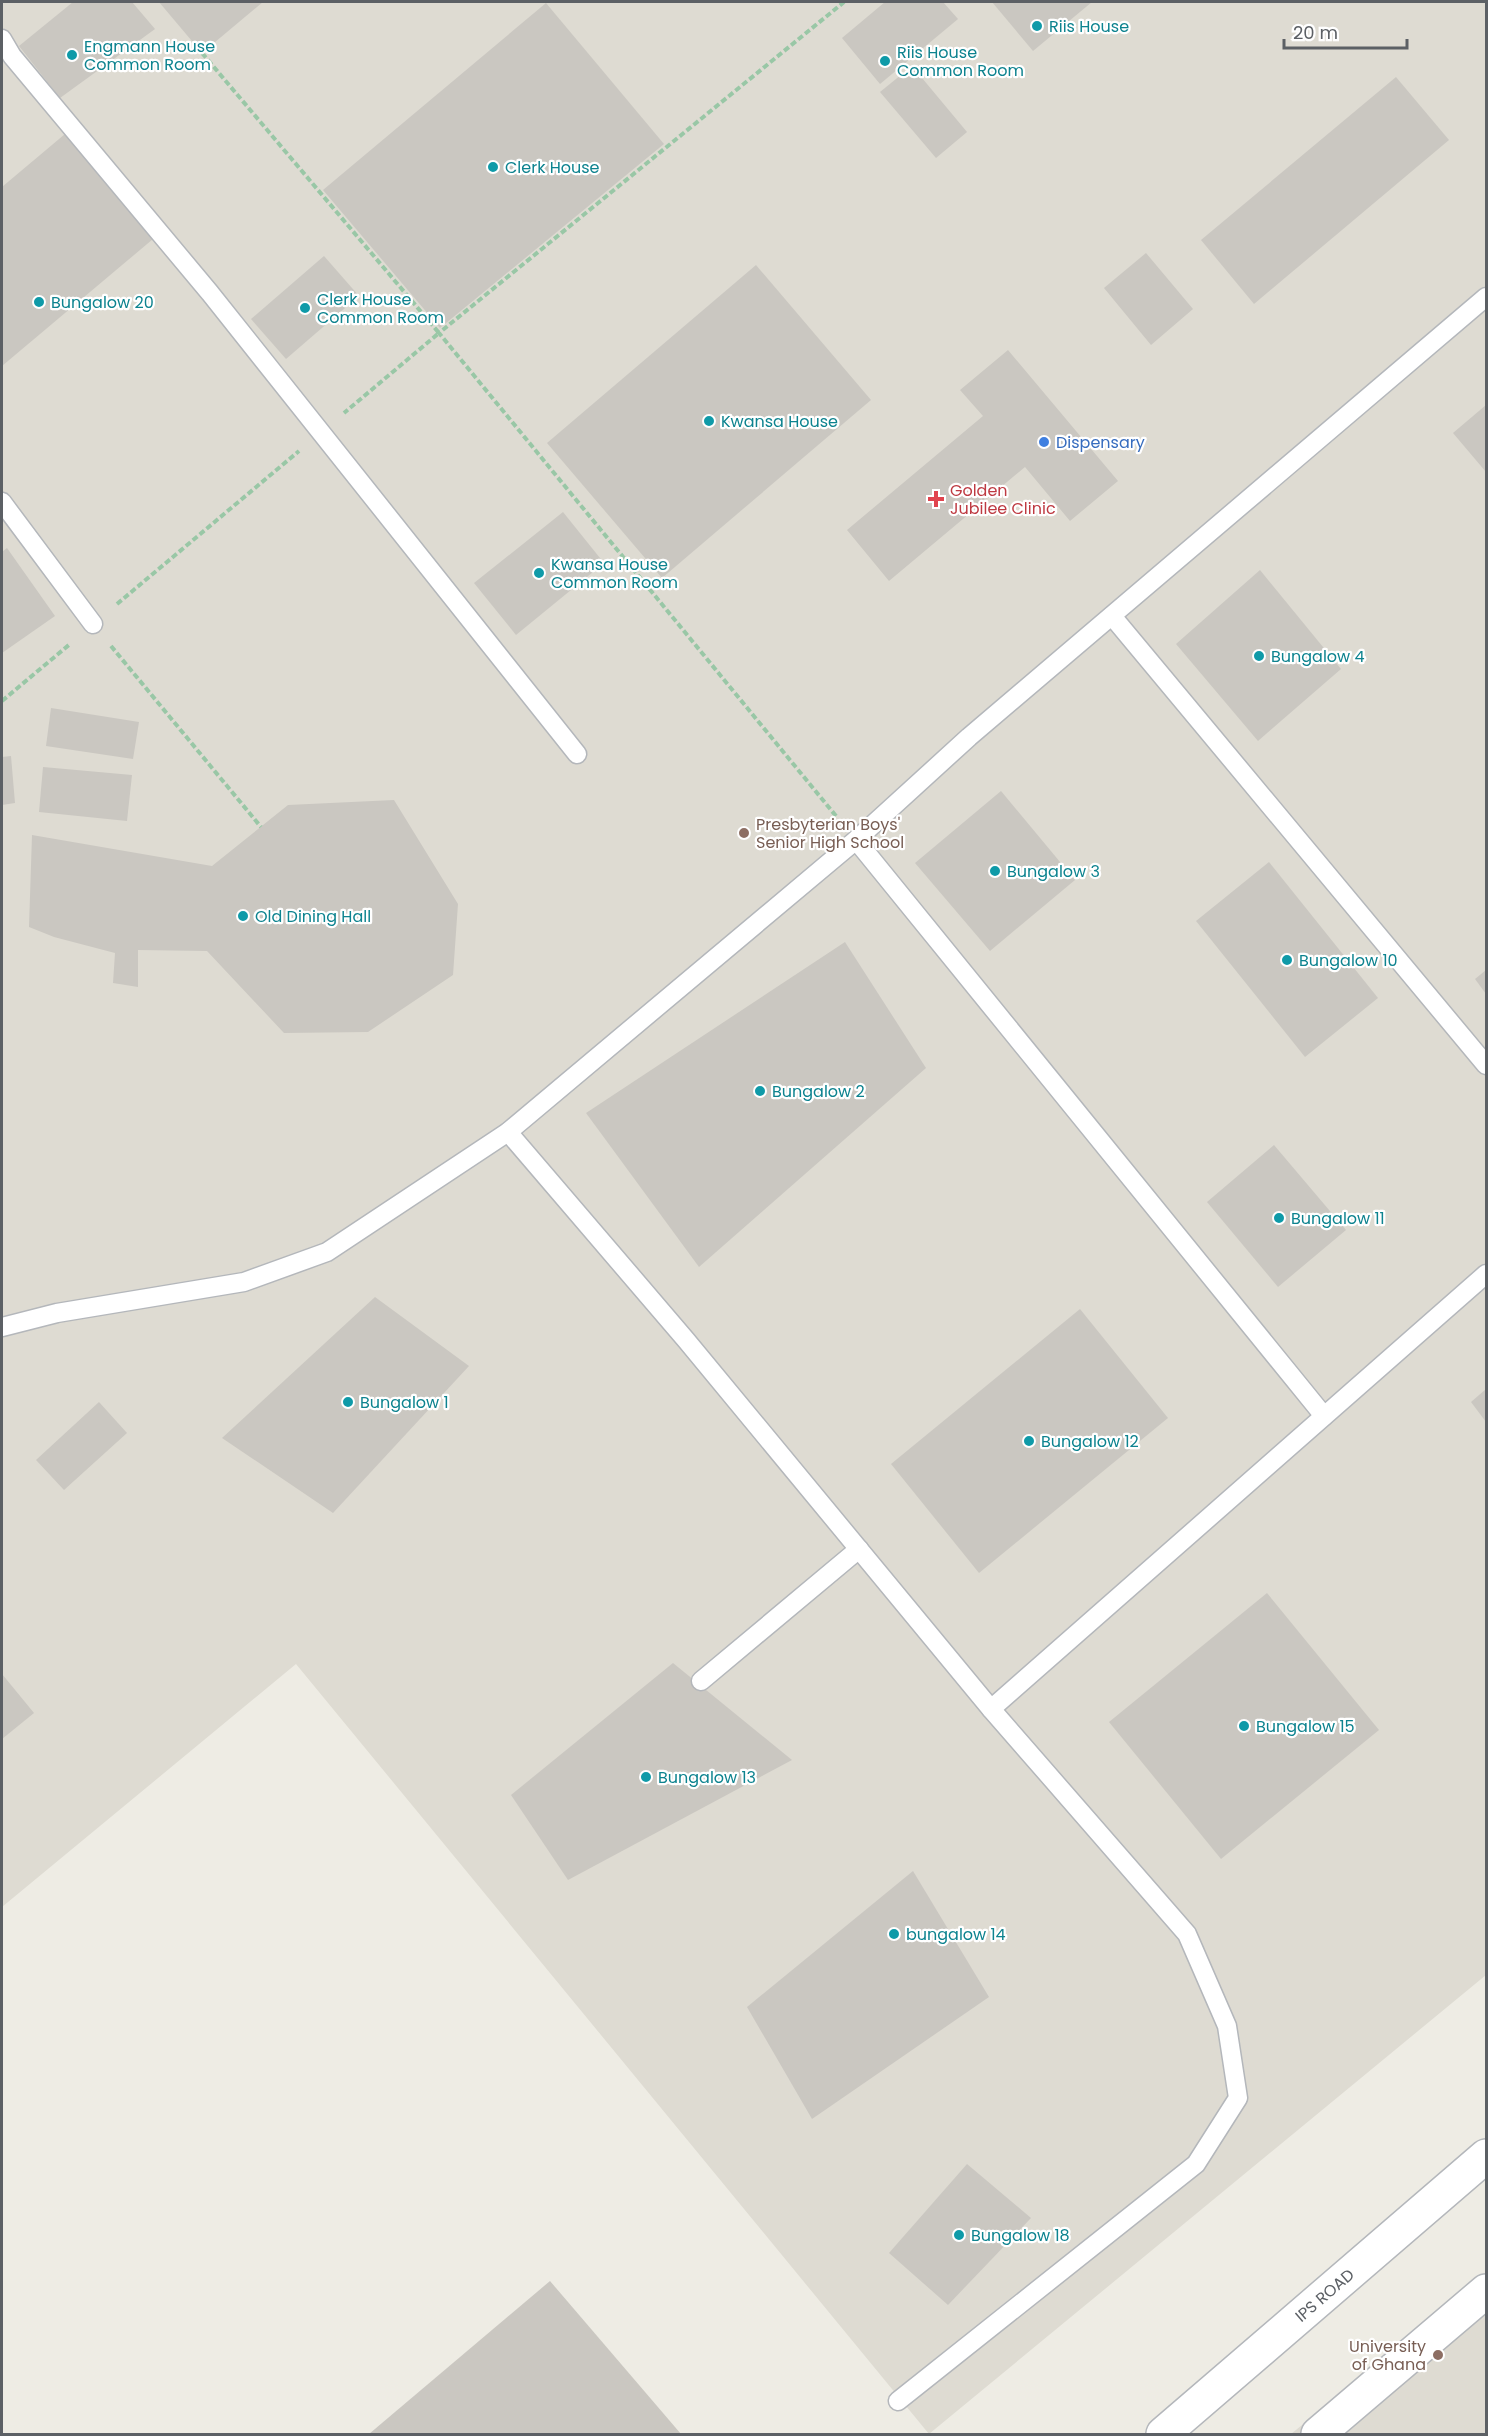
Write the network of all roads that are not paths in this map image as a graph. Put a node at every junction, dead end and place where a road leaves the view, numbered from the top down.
1 (2, 39) edge
2 (1486, 297) edge
3 (2, 502) edge
4 (1112, 616) junction
5 (93, 624) road end
6 (577, 754) dead end
7 (856, 840) junction
8 (1486, 1065) edge
9 (508, 1131) junction
10 (1486, 1274) edge
11 (2, 1327) edge
12 (1324, 1416) junction
13 (859, 1549) junction
14 (701, 1682) dead end
15 (991, 1708) junction
16 (1486, 2156) edge
17 (1486, 2291) edge
18 (898, 2401) dead end
19 (1163, 2434) edge
20 (1318, 2434) edge

1 - 6 lane
2 - 4 lane
3 - 5 lane
4 - 7 lane
4 - 8 lane
7 - 9 lane
7 - 12 lane
9 - 11 lane
9 - 13 lane
10 - 12 lane
12 - 15 lane
13 - 14 lane
13 - 15 lane
15 - 18 lane
16 - 19 street, IPS ROAD
17 - 20 street

